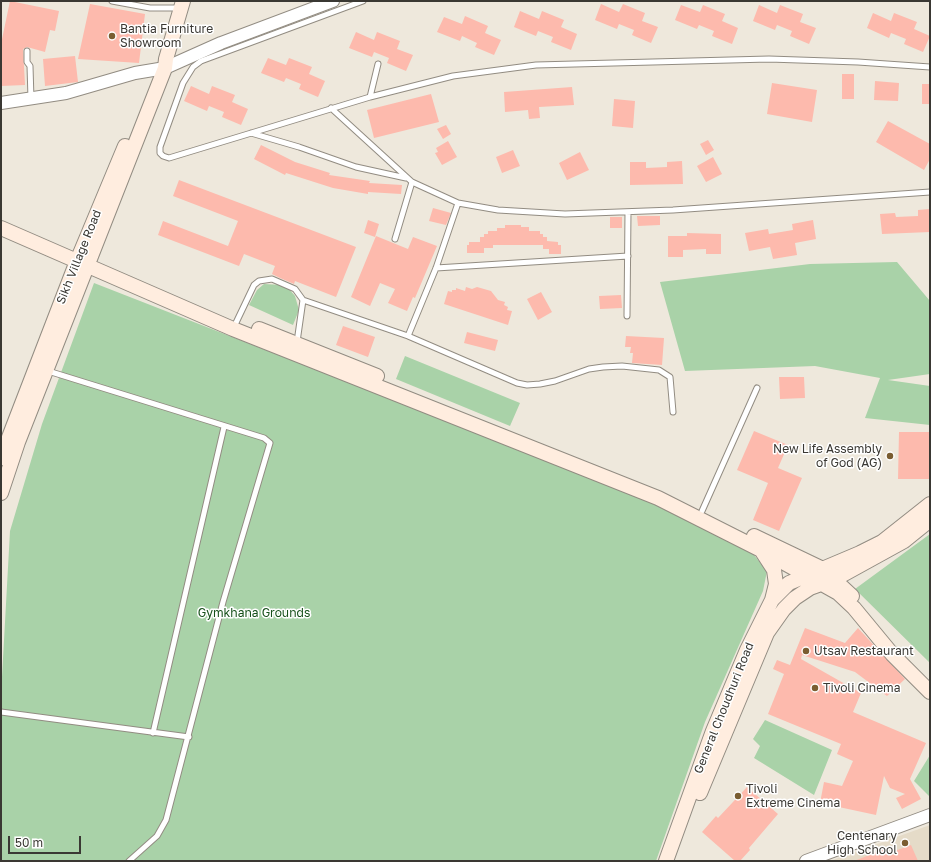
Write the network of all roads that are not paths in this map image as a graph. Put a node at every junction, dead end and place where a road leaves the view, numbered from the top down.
1 (112, 1) edge
2 (333, 1) edge
3 (363, 1) edge
4 (182, 5) edge
5 (27, 51) dead end
6 (378, 64) dead end
7 (163, 65) junction
8 (930, 67) edge
9 (370, 97) junction
10 (31, 100) junction
11 (1, 103) edge
12 (331, 108) junction
13 (250, 133) junction
14 (410, 180) junction
15 (930, 192) edge
16 (458, 203) junction
17 (628, 212) junction
18 (1, 220) edge
19 (1, 228) edge
20 (395, 239) dead end
21 (628, 256) junction
22 (84, 260) junction
23 (436, 268) junction
24 (303, 300) junction
25 (627, 316) dead end
26 (235, 325) junction
27 (408, 336) junction
28 (297, 343) junction
29 (47, 371) junction
30 (757, 388) dead end
31 (673, 412) dead end
32 (224, 427) junction
33 (1, 458) edge
34 (1, 493) edge
35 (930, 504) edge
36 (702, 511) junction
37 (930, 520) edge
38 (761, 550) junction
39 (788, 558) junction
40 (823, 569) junction
41 (850, 571) junction
42 (808, 576) junction
43 (835, 579) junction
44 (822, 583) junction
45 (849, 593) junction
46 (772, 600) junction
47 (930, 679) edge
48 (930, 692) edge
49 (1, 712) edge
50 (153, 733) junction
51 (189, 737) junction
52 (930, 815) edge
53 (129, 861) edge
54 (666, 861) edge
55 (676, 861) edge
56 (806, 861) edge

1 - 4 lane
2 - 7 street
3 - 13 lane
4 - 7 main road, Sikh Village Road
5 - 10 lane
6 - 9 lane
7 - 10 street
7 - 22 main road, Sikh Village Road
8 - 9 lane
9 - 12 lane
10 - 11 street
12 - 13 lane
12 - 14 lane
13 - 14 lane
14 - 16 lane
14 - 20 lane
15 - 17 lane
16 - 17 lane
16 - 23 lane
17 - 21 lane
18 - 22 main road
19 - 22 main road
21 - 23 lane
21 - 25 lane
22 - 26 main road
22 - 29 main road
22 - 33 main road, Sikh Village Road
23 - 27 lane
24 - 26 lane
24 - 27 lane
24 - 28 lane
26 - 28 main road
26 - 38 main road
27 - 31 lane
28 - 36 main road
29 - 32 lane
29 - 34 main road
30 - 36 lane
32 - 50 lane
32 - 51 lane
35 - 40 main road
36 - 39 main road
37 - 41 main road, General Choudhuri Road
38 - 39 main road
38 - 46 main road
39 - 40 main road
39 - 42 main road
40 - 42 main road, General Choudhuri Road
40 - 43 main road
41 - 43 main road, General Choudhuri Road
41 - 45 main road
42 - 44 main road
42 - 46 main road, General Choudhuri Road
43 - 44 main road, General Choudhuri Road
43 - 45 main road
44 - 48 main road
44 - 55 main road, General Choudhuri Road
45 - 47 main road
46 - 54 main road, General Choudhuri Road
49 - 50 lane
50 - 51 lane
51 - 53 lane
52 - 56 street

